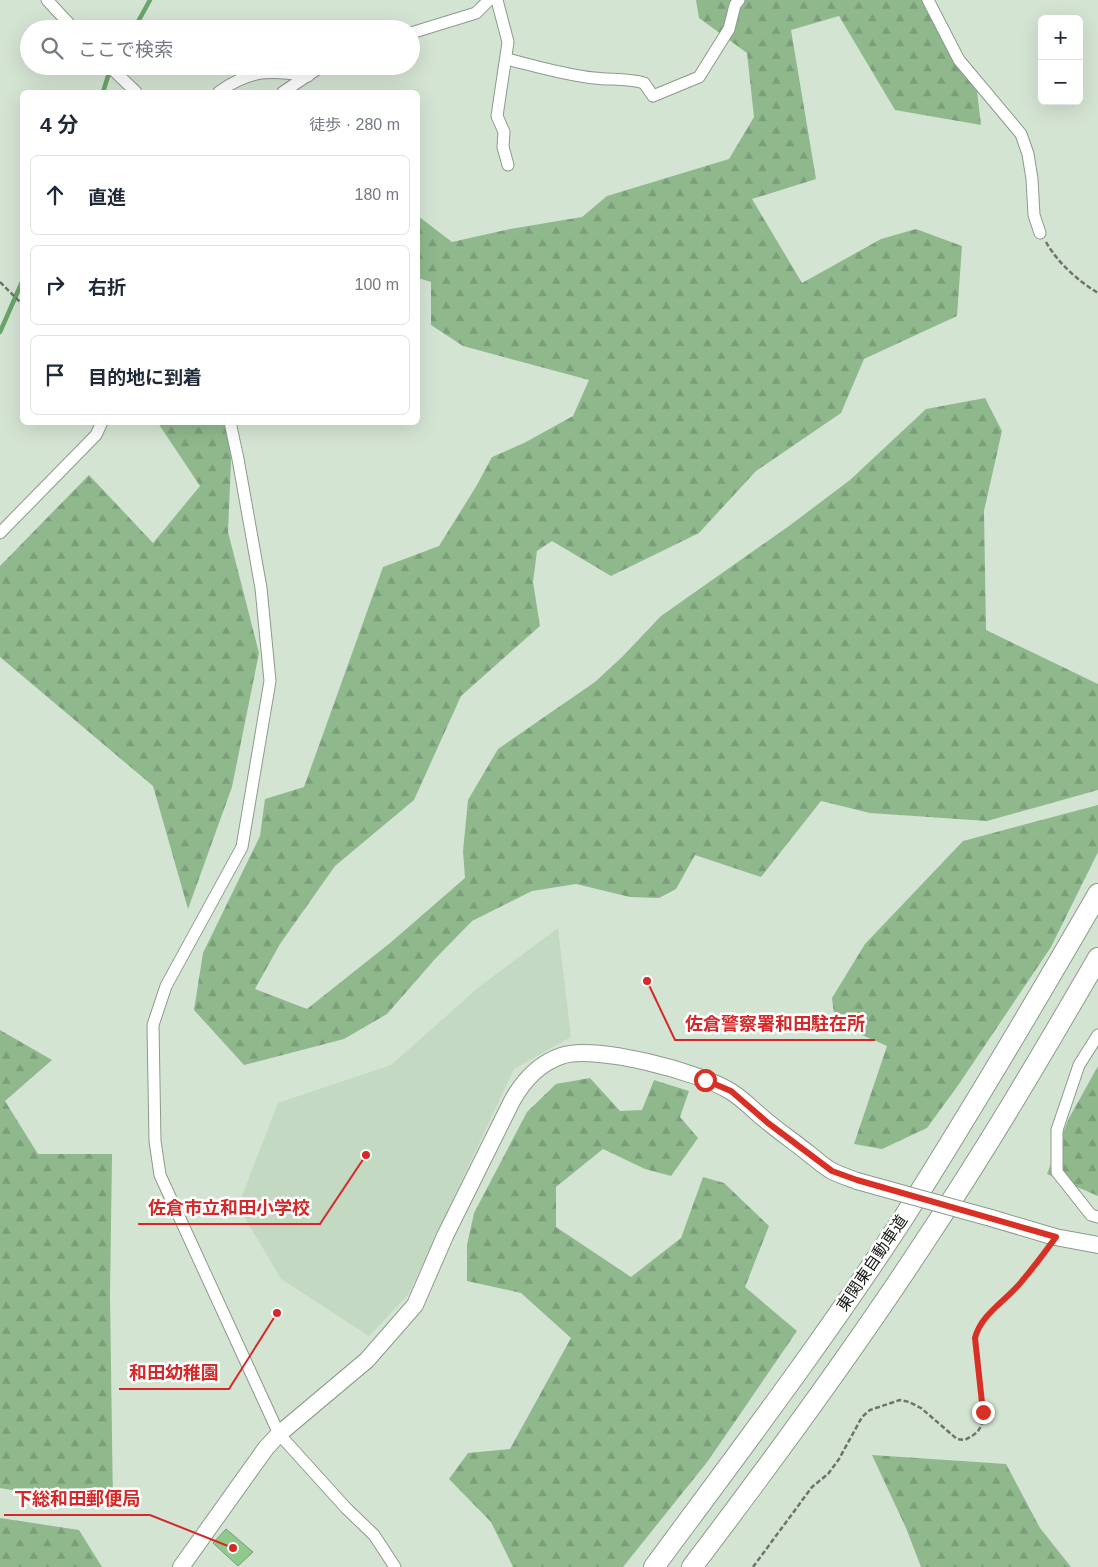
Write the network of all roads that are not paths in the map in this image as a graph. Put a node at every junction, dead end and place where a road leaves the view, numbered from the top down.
1 (47, 0) edge
2 (489, 0) edge
3 (497, 0) edge
4 (739, 0) edge
5 (928, 0) edge
6 (66, 20) edge
7 (420, 30) edge
8 (507, 59) junction
9 (118, 75) edge
10 (250, 75) edge
11 (302, 75) edge
12 (308, 76) joint
13 (134, 90) edge
14 (222, 90) edge
15 (286, 90) edge
16 (508, 165) dead end
17 (1040, 233) road end
18 (101, 425) edge
19 (231, 425) edge
20 (0, 533) edge
21 (1098, 894) edge
22 (1098, 958) edge
23 (1098, 1035) edge
24 (1098, 1217) edge
25 (1098, 1245) edge
26 (279, 1434) junction
27 (181, 1567) edge
28 (395, 1567) edge
29 (654, 1567) edge
30 (692, 1567) edge

1 - 6 street
2 - 7 street
3 - 8 street
4 - 8 street
5 - 17 street
8 - 16 street
9 - 13 street
10 - 14 street
11 - 12 street
12 - 15 street
18 - 20 street
19 - 26 street
21 - 29 highway, 東関東自動車道
22 - 30 highway, 東関東自動車道
23 - 24 street
25 - 26 street, bridge
26 - 27 street
26 - 28 street

